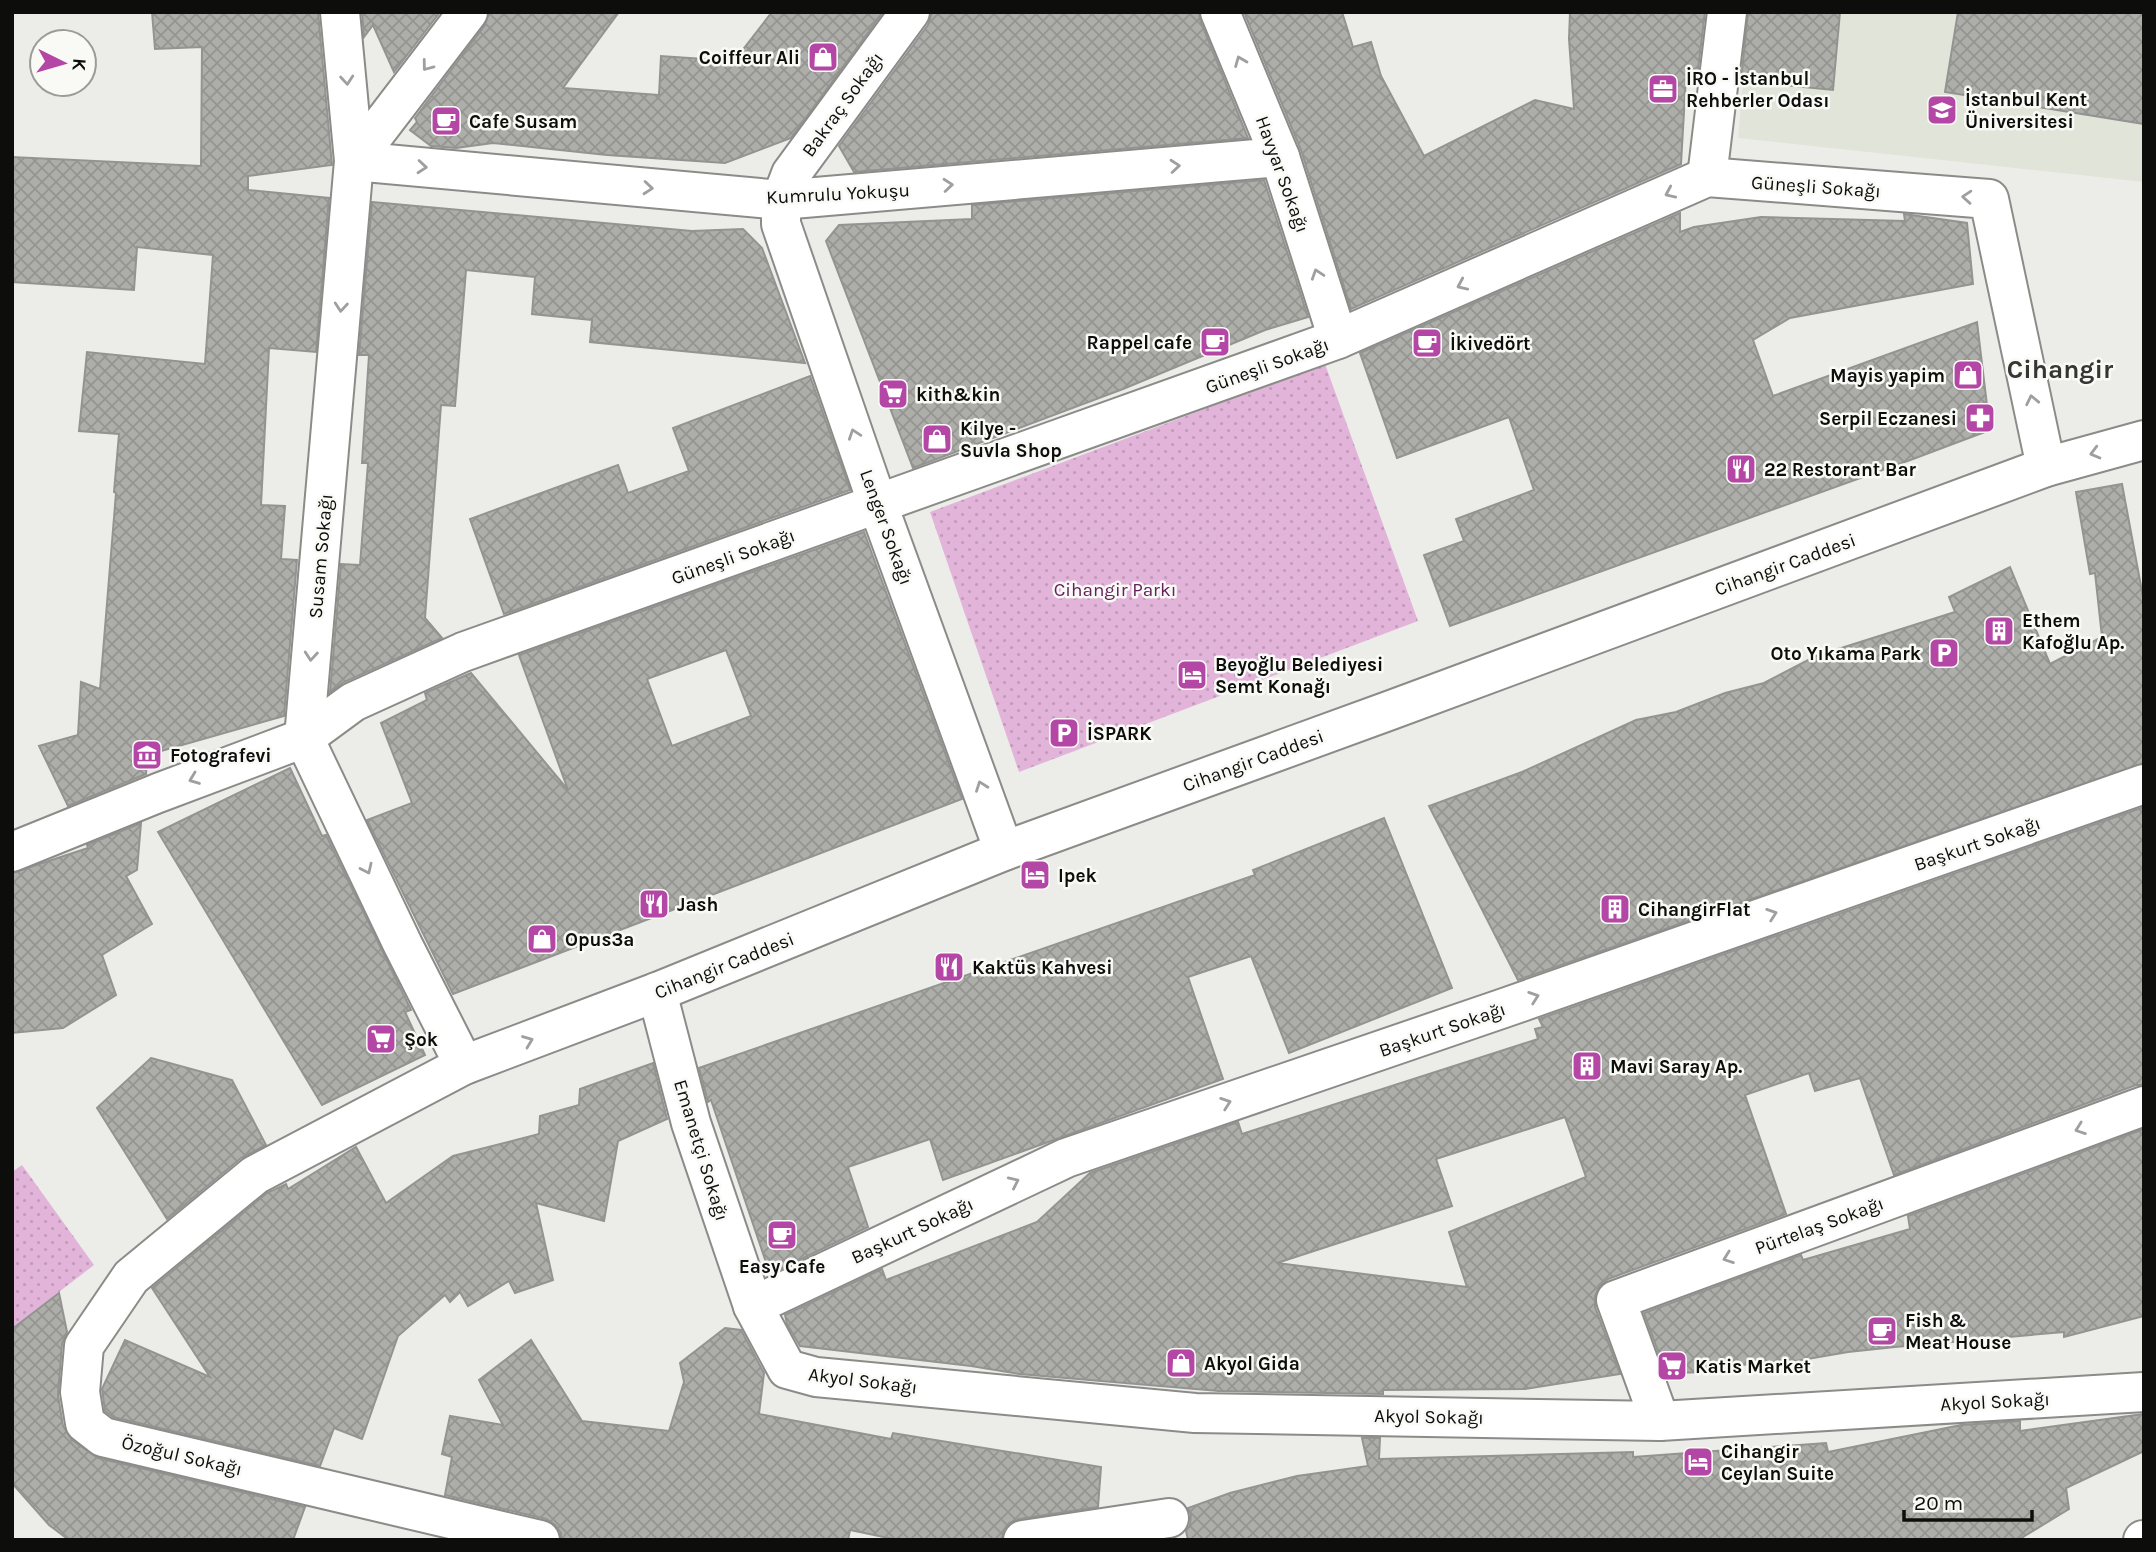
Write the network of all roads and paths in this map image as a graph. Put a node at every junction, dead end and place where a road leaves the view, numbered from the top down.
1 (340, 12) edge
2 (468, 12) edge
3 (909, 12) edge
4 (1220, 12) edge
5 (1727, 12) edge
6 (1280, 157) junction
7 (354, 161) junction
8 (1707, 177) junction
9 (781, 200) junction
10 (1338, 339) junction
11 (2144, 440) edge
12 (2046, 467) junction
13 (878, 505) junction
14 (304, 738) junction
15 (2144, 784) edge
16 (1004, 850) junction
17 (12, 852) edge
18 (657, 992) junction
19 (464, 1065) junction
20 (2144, 1106) edge
21 (753, 1306) junction
22 (2144, 1392) edge
23 (1660, 1421) junction
24 (1169, 1518) dead end
25 (540, 1540) edge
26 (1023, 1540) edge

1 -> 7 street, Susam Sokağı
2 -> 7 street
3 - 9 street, Bakraç Sokağı
6 -> 4 street, Havyar Sokağı
5 - 8 street
9 -> 6 street, Kumrulu Yokuşu
10 -> 6 street, Havyar Sokağı
7 -> 9 street, Kumrulu Yokuşu
7 -> 14 street, Susam Sokağı
8 -> 10 street, Güneşli Sokağı
12 -> 8 street, Güneşli Sokağı
13 -> 9 street, Lenger Sokağı
10 - 13 street, Güneşli Sokağı
11 -> 12 street, Cihangir Caddesi
12 - 16 street, Cihangir Caddesi
13 - 14 street, Güneşli Sokağı
16 -> 13 street, Lenger Sokağı
14 -> 17 street, Güneşli Sokağı
14 -> 19 street
21 -> 15 street, Başkurt Sokağı
16 - 18 street, Cihangir Caddesi
19 -> 18 street, Cihangir Caddesi
18 - 21 street, Emanetçi Sokağı
19 - 25 street, Özoğul Sokağı
20 -> 23 street, Pürtelaş Sokağı
21 - 23 street, Akyol Sokağı
22 - 23 street, Akyol Sokağı
24 - 26 street

